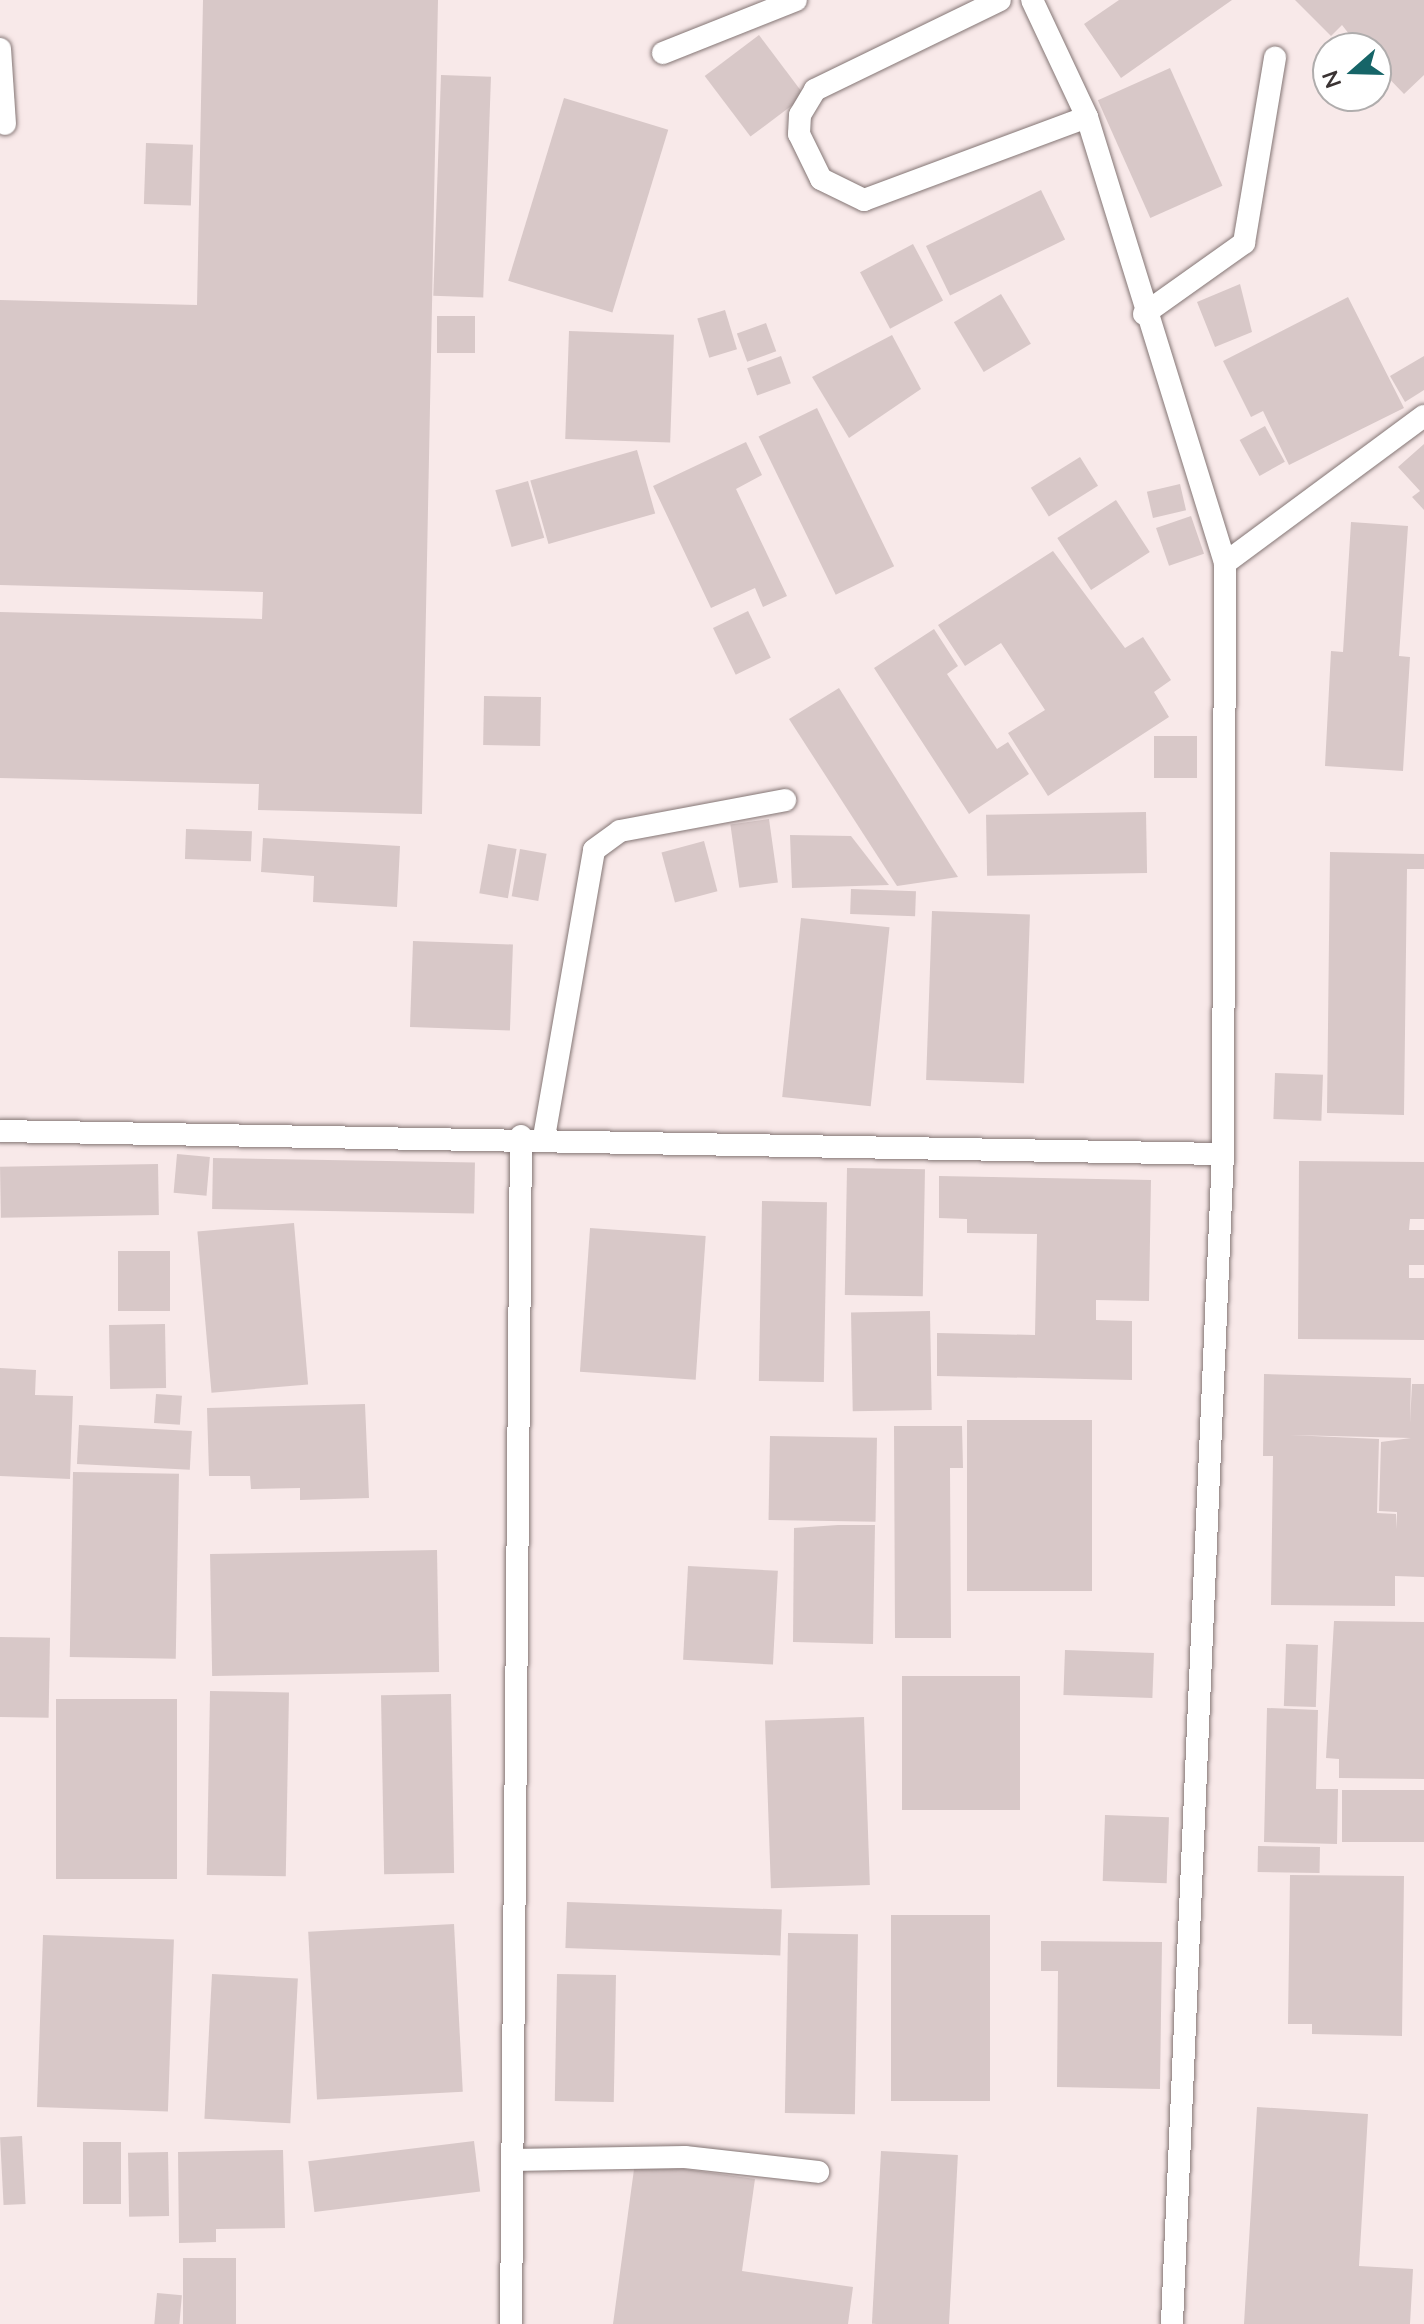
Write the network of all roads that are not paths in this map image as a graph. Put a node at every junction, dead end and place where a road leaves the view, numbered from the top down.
1 (796, 0) edge
2 (1000, 0) edge
3 (1032, 0) edge
4 (0, 49) edge
5 (663, 53) dead end
6 (1275, 58) dead end
7 (1087, 117) junction
8 (5, 124) dead end
9 (1144, 314) junction
10 (1424, 416) edge
11 (1225, 563) junction
12 (785, 800) dead end
13 (0, 1131) edge
14 (521, 1136) junction
15 (544, 1137) junction
16 (1223, 1154) junction
17 (512, 2160) junction
18 (818, 2172) dead end
19 (511, 2324) edge
20 (1172, 2324) edge

1 - 5 lane
2 - 7 lane
3 - 7 lane
4 - 8 lane
6 - 9 lane
7 - 9 lane
9 - 11 lane
10 - 11 lane
11 - 16 lane
12 - 15 lane
13 - 14 lane
14 - 15 lane
14 - 17 lane
15 - 16 lane
16 - 20 lane
17 - 18 lane
17 - 19 lane

